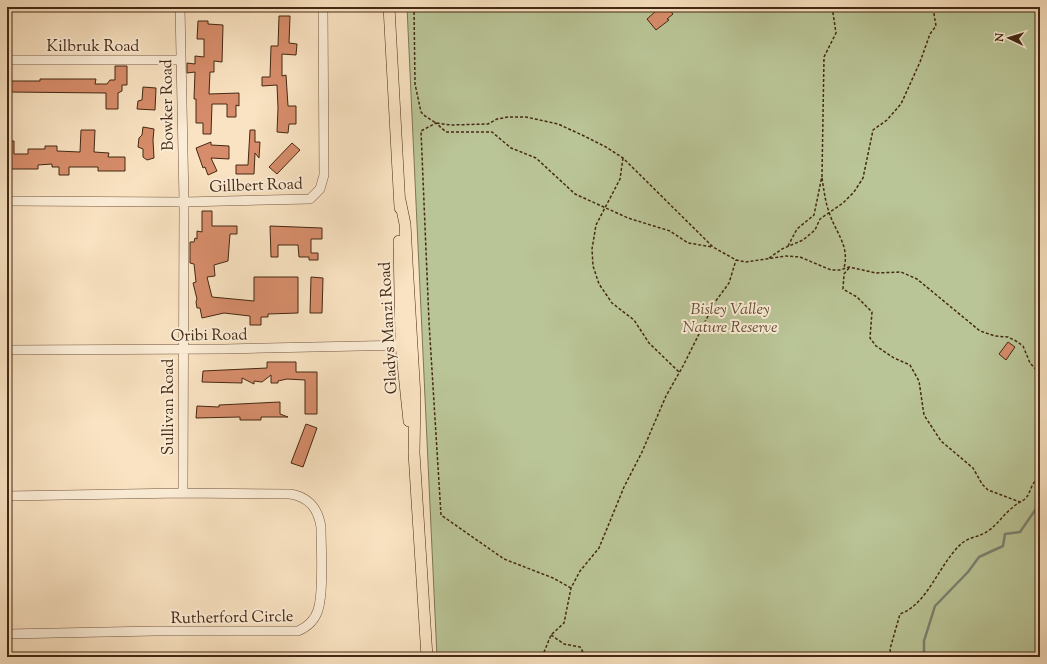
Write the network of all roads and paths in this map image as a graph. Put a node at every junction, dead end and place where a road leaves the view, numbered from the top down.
1 (180, 7) edge
2 (323, 7) edge
3 (389, 7) edge
4 (414, 7) edge
5 (830, 7) edge
6 (936, 7) edge
7 (7, 60) edge
8 (180, 60) junction
9 (436, 123) junction
10 (624, 158) junction
11 (822, 176) junction
12 (7, 201) edge
13 (184, 202) junction
14 (604, 208) junction
15 (829, 212) junction
16 (713, 247) junction
17 (787, 247) junction
18 (768, 259) junction
19 (736, 260) junction
20 (849, 267) junction
21 (844, 268) junction
22 (407, 345) junction
23 (182, 349) junction
24 (7, 350) edge
25 (679, 373) junction
26 (1040, 374) edge
27 (1040, 478) edge
28 (183, 493) junction
29 (7, 496) edge
30 (1020, 502) junction
31 (571, 588) junction
32 (7, 634) edge
33 (550, 635) junction
34 (427, 657) edge
35 (542, 657) edge
36 (586, 657) edge
37 (891, 657) edge

1 - 8 street, Bowker Road
2 - 13 street, Gillbert Road
3 - 22 main road, Gladys Manzi Road
4 - 9 path
5 - 11 path
6 - 15 path
7 - 8 street, Kilbruk Road
8 - 13 street, Bowker Road
9 - 10 path
9 - 14 path
9 - 31 path
10 - 14 path
10 - 16 path
11 - 15 path
11 - 17 path
12 - 13 street, Gillbert Road
13 - 23 street, Sullivan Road
14 - 16 path
14 - 25 path
15 - 17 path
15 - 21 path
16 - 19 path
17 - 18 path
18 - 19 path
18 - 21 path
19 - 25 path
20 - 21 path
20 - 26 path
20 - 30 path
22 - 23 street, Oribi Road
22 - 34 main road, Gladys Manzi Road
23 - 24 street, Oribi Road
23 - 28 street, Sullivan Road
25 - 31 path
27 - 30 path
28 - 29 street, Rutherford Circle
28 - 32 street, Rutherford Circle
30 - 37 path
31 - 33 path
33 - 35 path
33 - 36 path

